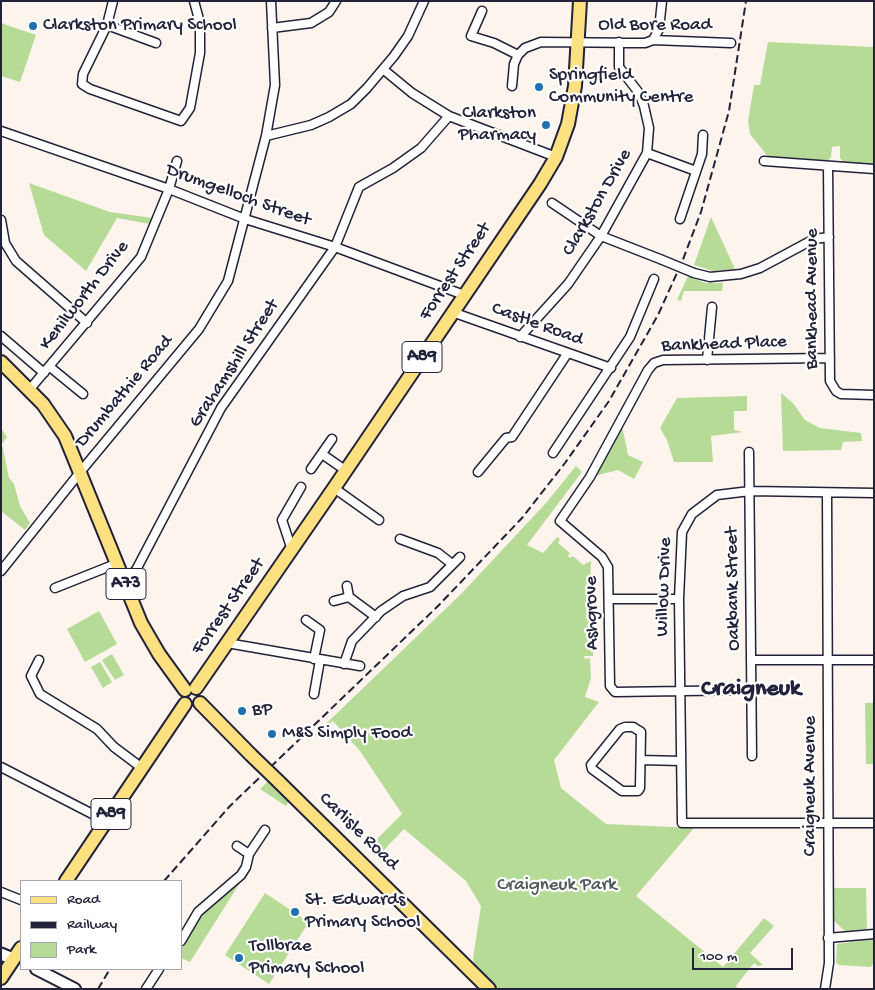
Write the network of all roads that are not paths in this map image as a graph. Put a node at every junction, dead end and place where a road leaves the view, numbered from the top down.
1 (113, 1) edge
2 (194, 1) edge
3 (271, 1) edge
4 (336, 1) edge
5 (424, 1) edge
6 (580, 1) edge
7 (662, 1) edge
8 (482, 11) dead end
9 (107, 25) junction
10 (272, 28) junction
11 (653, 40) junction
12 (578, 41) junction
13 (618, 42) junction
14 (156, 43) dead end
15 (732, 43) dead end
16 (518, 54) junction
17 (384, 70) junction
18 (512, 86) dead end
19 (449, 116) junction
20 (1, 131) edge
21 (703, 135) dead end
22 (266, 136) junction
23 (647, 153) junction
24 (556, 156) junction
25 (177, 161) dead end
26 (764, 161) dead end
27 (828, 166) junction
28 (874, 169) edge
29 (696, 171) junction
30 (169, 189) junction
31 (552, 204) dead end
32 (245, 219) junction
33 (680, 219) dead end
34 (1, 220) edge
35 (601, 236) junction
36 (829, 237) junction
37 (335, 247) junction
38 (654, 279) dead end
39 (464, 295) junction
40 (712, 307) dead end
41 (452, 312) junction
42 (87, 322) junction
43 (1, 336) edge
44 (520, 337) junction
45 (567, 354) junction
46 (830, 358) junction
47 (707, 360) junction
48 (1, 362) edge
49 (611, 368) junction
50 (47, 370) junction
51 (30, 389) junction
52 (83, 394) dead end
53 (874, 395) edge
54 (332, 439) dead end
55 (749, 452) dead end
56 (553, 453) dead end
57 (322, 454) junction
58 (311, 469) dead end
59 (345, 470) junction
60 (81, 471) junction
61 (478, 472) dead end
62 (301, 487) dead end
63 (334, 488) junction
64 (750, 491) junction
65 (827, 493) junction
66 (874, 493) edge
67 (379, 520) dead end
68 (560, 522) joint
69 (400, 538) dead end
70 (292, 550) junction
71 (460, 557) dead end
72 (118, 563) junction
73 (452, 564) junction
74 (1, 572) edge
75 (125, 581) junction
76 (347, 586) dead end
77 (55, 588) dead end
78 (349, 597) junction
79 (609, 599) junction
80 (679, 599) junction
81 (334, 602) dead end
82 (376, 617) junction
83 (306, 620) dead end
84 (227, 643) junction
85 (317, 659) junction
86 (39, 660) dead end
87 (752, 660) junction
88 (874, 660) edge
89 (826, 661) junction
90 (344, 664) junction
91 (360, 666) dead end
92 (191, 689) junction
93 (751, 690) junction
94 (680, 692) junction
95 (314, 694) dead end
96 (200, 703) junction
97 (185, 704) junction
98 (752, 756) dead end
99 (641, 760) junction
100 (682, 761) junction
101 (1, 767) edge
102 (142, 768) junction
103 (106, 820) junction
104 (828, 823) junction
105 (874, 823) edge
106 (265, 830) dead end
107 (237, 846) dead end
108 (249, 854) junction
109 (67, 880) edge
110 (1, 892) edge
111 (20, 900) edge
112 (874, 934) edge
113 (828, 938) junction
114 (182, 939) edge
115 (1, 954) edge
116 (17, 961) edge
117 (38, 970) edge
118 (158, 970) edge
119 (1, 978) edge
120 (75, 989) edge
121 (146, 989) edge
122 (489, 989) edge
123 (825, 989) edge

1 - 9 street
2 - 9 street
3 - 10 street, Drumbathie Road
4 - 10 street
5 - 17 street
6 - 12 main road, Forrest Street / A89
7 - 11 street
8 - 16 street
9 - 14 street
10 - 22 street, Drumbathie Road
11 - 13 street, Old Bore Road
11 - 15 street, Old Bore Road
12 - 13 street, Old Bore Road
12 - 16 street, Old Bore Road
12 - 24 main road, Forrest Street / A89
13 - 23 street, Clarkston Drive
16 - 18 street
17 - 19 street
17 - 22 street
19 - 24 street
19 - 37 street, Grahamshill Street
20 - 30 street, Drumgelloch Street
21 - 29 street
22 - 32 street, Drumbathie Road
23 - 29 street
23 - 35 street, Clarkston Drive
24 - 39 main road, Forrest Street / A89
25 - 30 street, Kenilworth Drive
26 - 27 street
27 - 28 street
27 - 36 street, Bankhead Avenue
29 - 33 street
30 - 32 street, Drumgelloch Street
30 - 42 street, Kenilworth Drive
31 - 35 street
32 - 37 street, Drumgelloch Street
32 - 60 street, Drumbathie Road
34 - 42 street
35 - 36 street, bridge
35 - 44 street, Clarkston Drive
36 - 46 street, Bankhead Avenue
37 - 39 street, Drumgelloch Street
37 - 75 street, Grahamshill Street
38 - 49 street
39 - 41 main road, Forrest Street / A89
40 - 47 street
41 - 44 street, Castle Road
41 - 59 main road, Forrest Street / A89
42 - 50 street, Kenilworth Drive
43 - 50 street
44 - 45 street, Castle Road
45 - 49 street, Castle Road
45 - 61 street
46 - 47 street, Bankhead Place
46 - 53 street, Bankhead Avenue
47 - 68 street, Bankhead Place
48 - 51 main road, A73
49 - 56 street
50 - 51 street, Kenilworth Drive
50 - 52 street
51 - 60 main road, A73
54 - 57 street
55 - 64 street, Oakbank Street
57 - 58 street
57 - 59 street
59 - 63 main road, Forrest Street / A89
60 - 72 main road, A73
60 - 74 street, Drumbathie Road
62 - 70 street
63 - 67 street
63 - 70 main road, Forrest Street / A89
64 - 65 street, Willow Drive
64 - 80 street, Willow Drive
64 - 87 street, Oakbank Street
65 - 66 street, Willow Drive
65 - 89 street, Craigneuk Avenue
68 - 79 street, Ashgrove
69 - 73 street
70 - 84 main road, Forrest Street / A89
71 - 73 street
72 - 75 main road, A73
72 - 77 street
73 - 82 street
75 - 92 main road, A73
76 - 78 street
78 - 81 street
78 - 82 street
79 - 80 street
79 - 94 street, Ashgrove
80 - 94 street, Willow Drive
82 - 90 street
83 - 85 street
84 - 85 street
84 - 92 main road, Forrest Street / A89
85 - 90 street
85 - 95 street
86 - 102 street
87 - 89 street
87 - 93 street, Oakbank Street
88 - 89 street
89 - 104 street, Craigneuk Avenue
90 - 91 street
92 - 96 main road
92 - 97 main road
93 - 94 street
93 - 98 street, Oakbank Street
94 - 100 street, Willow Drive
96 - 97 main road
96 - 122 main road, Carlisle Road, bridge
97 - 102 main road, A89
99 - 99 street
99 - 100 street
100 - 104 street, Willow Drive
101 - 103 street
102 - 103 main road, A89
103 - 109 main road, A89
104 - 105 street
104 - 113 street, Craigneuk Avenue
106 - 108 street
107 - 108 street
108 - 114 street
110 - 111 street
112 - 113 street
113 - 123 street, Craigneuk Avenue
115 - 116 main road
116 - 119 main road
117 - 120 street
118 - 121 street

